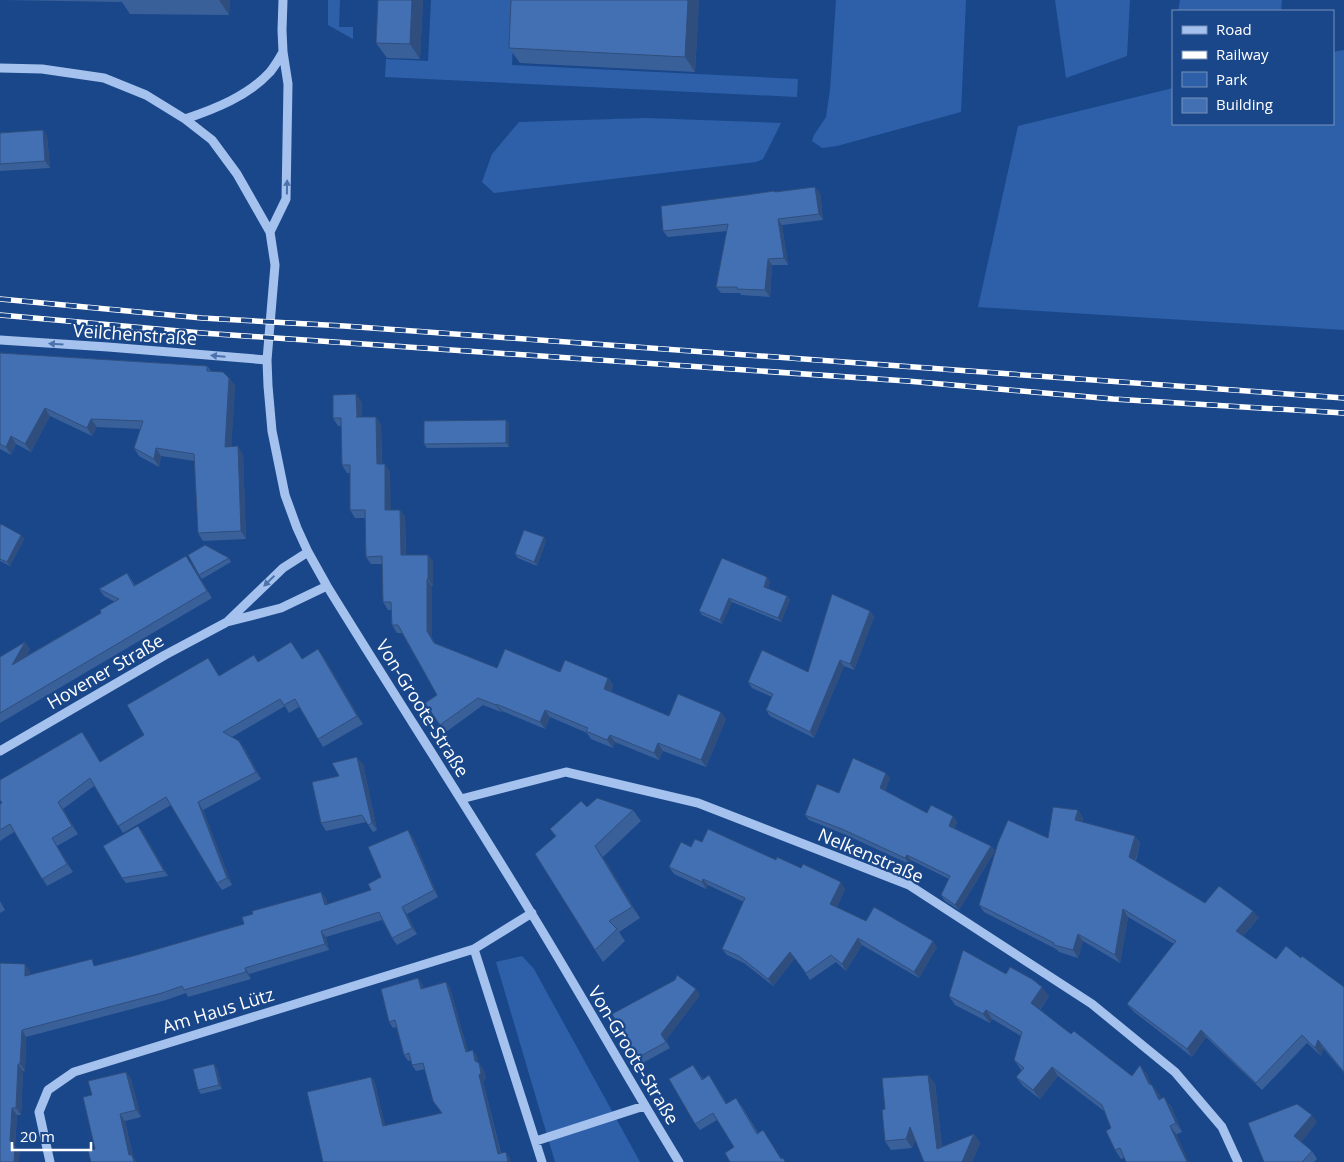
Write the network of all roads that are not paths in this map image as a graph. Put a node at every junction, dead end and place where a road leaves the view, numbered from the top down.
1 (283, 0) edge
2 (283, 52) junction
3 (0, 68) edge
4 (185, 119) junction
5 (270, 232) junction
6 (0, 340) edge
7 (266, 360) junction
8 (308, 552) junction
9 (327, 586) junction
10 (227, 622) junction
11 (0, 751) edge
12 (461, 799) junction
13 (532, 913) junction
14 (474, 949) junction
15 (644, 1106) junction
16 (536, 1141) junction
17 (50, 1162) edge
18 (542, 1162) edge
19 (679, 1162) edge
20 (1238, 1162) edge

1 - 2 street
2 - 4 street
5 -> 2 street
3 - 4 street
4 - 5 street
5 - 7 street, Von-Groote-Straße
7 -> 6 street, Veilchenstraße
7 - 8 street, Von-Groote-Straße
8 - 9 street, Von-Groote-Straße
8 -> 10 street, Hovener Straße
9 - 10 street, Hovener Straße
9 - 12 street, Von-Groote-Straße
10 - 11 street, Hovener Straße
12 - 13 street, Von-Groote-Straße
12 - 20 street, Nelkenstraße
13 - 14 street, Am Haus Lütz
13 - 15 street, Von-Groote-Straße
14 - 16 street
14 - 17 street, Am Haus Lütz
15 - 16 street
15 - 19 street, Von-Groote-Straße
16 - 18 street

